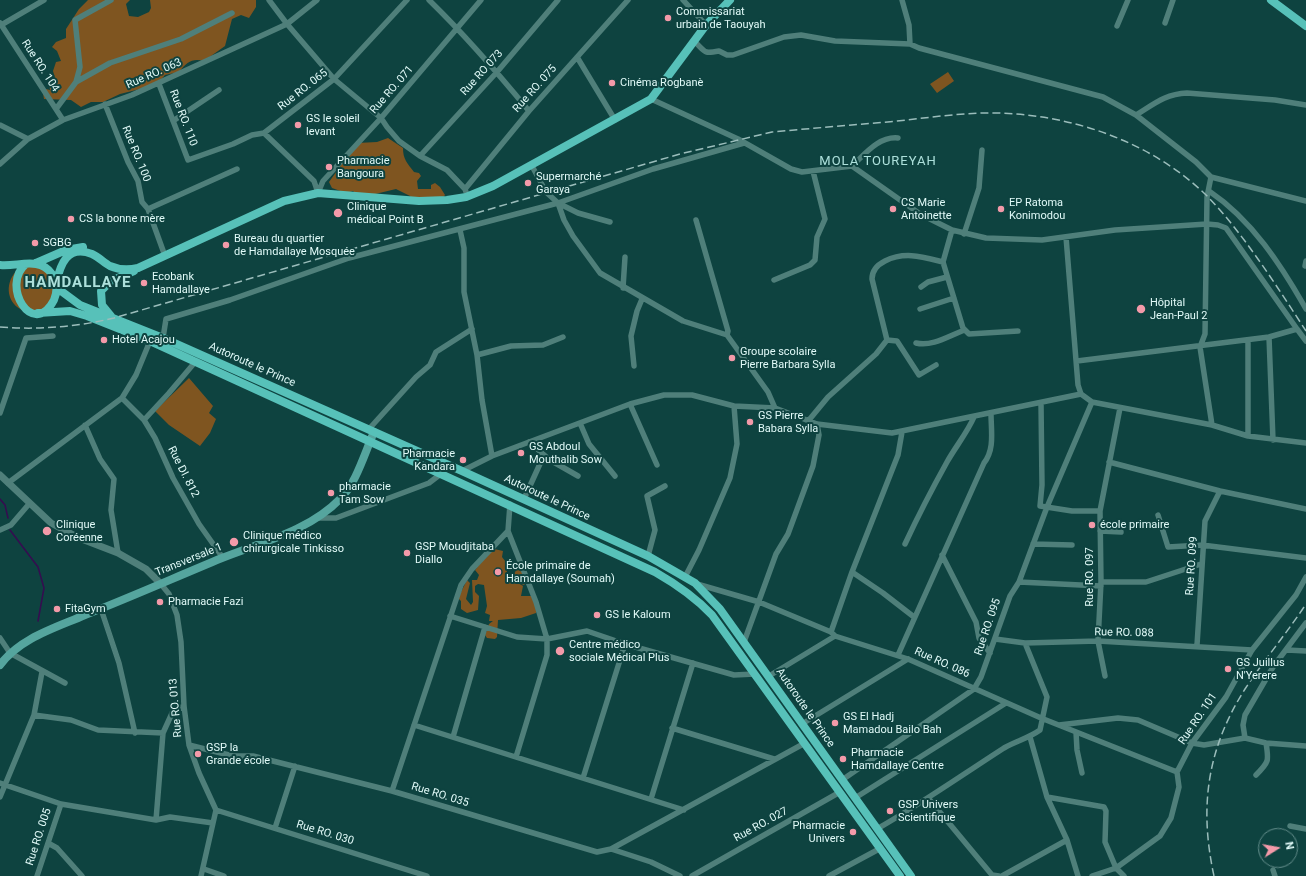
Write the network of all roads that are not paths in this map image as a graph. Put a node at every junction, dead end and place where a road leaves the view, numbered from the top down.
1 (44, 0) edge
2 (111, 0) edge
3 (269, 0) edge
4 (317, 0) edge
5 (407, 0) edge
6 (429, 0) edge
7 (481, 0) edge
8 (558, 0) edge
9 (628, 0) edge
10 (683, 0) edge
11 (730, 0) edge
12 (902, 0) edge
13 (1128, 0) edge
14 (1173, 0) edge
15 (1271, 0) edge
16 (232, 13) dead end
17 (1165, 23) dead end
18 (1, 24) edge
19 (287, 24) junction
20 (706, 25) junction
21 (1117, 26) dead end
22 (1306, 26) edge
23 (458, 28) junction
24 (694, 41) junction
25 (910, 44) junction
26 (578, 57) junction
27 (497, 72) junction
28 (334, 78) junction
29 (76, 82) junction
30 (159, 84) junction
31 (219, 90) dead end
32 (651, 99) junction
33 (105, 104) junction
34 (1306, 105) edge
35 (56, 108) junction
36 (529, 111) junction
37 (1136, 115) junction
38 (381, 118) junction
39 (63, 120) junction
40 (615, 120) junction
41 (173, 121) junction
42 (0, 125) edge
43 (264, 133) junction
44 (898, 138) dead end
45 (28, 139) junction
46 (744, 143) junction
47 (982, 150) dead end
48 (420, 156) junction
49 (188, 160) joint
50 (0, 164) edge
51 (532, 166) junction
52 (852, 166) junction
53 (237, 169) dead end
54 (812, 171) junction
55 (1211, 177) junction
56 (1209, 191) junction
57 (466, 193) junction
58 (318, 194) junction
59 (1306, 201) edge
60 (558, 203) junction
61 (148, 210) junction
62 (696, 220) dead end
63 (610, 222) dead end
64 (1206, 224) junction
65 (460, 230) junction
66 (952, 230) junction
67 (964, 234) junction
68 (1066, 237) junction
69 (165, 256) junction
70 (625, 257) dead end
71 (153, 261) junction
72 (943, 262) junction
73 (26, 264) junction
74 (36, 264) junction
75 (0, 265) edge
76 (947, 277) junction
77 (9, 278) dead end
78 (774, 280) dead end
79 (57, 286) junction
80 (921, 287) dead end
81 (623, 288) junction
82 (954, 298) junction
83 (642, 299) junction
84 (14, 307) dead end
85 (920, 309) dead end
86 (1306, 309) edge
87 (38, 313) junction
88 (113, 318) junction
89 (472, 329) junction
90 (1297, 329) junction
91 (965, 330) junction
92 (1018, 331) dead end
93 (727, 335) junction
94 (53, 336) dead end
95 (563, 337) dead end
96 (1269, 337) junction
97 (163, 338) junction
98 (150, 340) junction
99 (887, 340) junction
100 (1248, 340) junction
101 (1306, 341) edge
102 (916, 343) dead end
103 (1200, 347) junction
104 (477, 355) junction
105 (196, 361) junction
106 (1077, 362) junction
107 (936, 365) dead end
108 (634, 366) dead end
109 (1081, 394) junction
110 (122, 398) junction
111 (1092, 402) junction
112 (1041, 403) junction
113 (630, 404) junction
114 (734, 406) junction
115 (775, 408) junction
116 (1120, 408) junction
117 (0, 413) edge
118 (991, 413) junction
119 (974, 417) junction
120 (144, 420) junction
121 (809, 420) junction
122 (580, 423) junction
123 (817, 424) junction
124 (85, 425) junction
125 (1212, 425) junction
126 (371, 431) junction
127 (902, 432) junction
128 (1248, 436) junction
129 (1273, 440) junction
130 (370, 441) junction
131 (529, 442) junction
132 (1306, 443) edge
133 (544, 455) junction
134 (492, 456) junction
135 (1109, 462) junction
136 (657, 465) dead end
137 (462, 471) junction
138 (442, 473) junction
139 (0, 475) edge
140 (578, 476) dead end
141 (615, 476) dead end
142 (8, 483) junction
143 (665, 486) dead end
144 (1220, 491) junction
145 (524, 499) junction
146 (29, 504) junction
147 (510, 504) junction
148 (1047, 507) junction
149 (1306, 509) edge
150 (1100, 511) junction
151 (1158, 515) dead end
152 (318, 518) junction
153 (0, 530) edge
154 (508, 531) junction
155 (1100, 531) junction
156 (1121, 532) dead end
157 (905, 544) dead end
158 (1033, 544) junction
159 (1202, 545) junction
160 (1072, 546) dead end
161 (118, 553) junction
162 (942, 555) junction
163 (648, 556) junction
164 (223, 558) junction
165 (1306, 558) edge
166 (1201, 564) junction
167 (852, 572) junction
168 (685, 577) junction
169 (1306, 578) edge
170 (1019, 582) junction
171 (160, 583) junction
172 (695, 583) junction
173 (1101, 584) junction
174 (759, 602) junction
175 (100, 609) junction
176 (450, 616) junction
177 (914, 617) junction
178 (1306, 623) edge
179 (485, 627) junction
180 (833, 634) junction
181 (0, 638) edge
182 (547, 639) junction
183 (995, 639) junction
184 (1098, 641) junction
185 (744, 642) junction
186 (625, 644) junction
187 (1025, 644) junction
188 (1197, 646) junction
189 (1252, 650) junction
190 (1287, 650) junction
191 (1306, 651) edge
192 (10, 653) junction
193 (990, 653) junction
194 (898, 656) junction
195 (908, 659) junction
196 (1, 661) edge
197 (693, 663) junction
198 (42, 672) junction
199 (755, 674) junction
200 (769, 676) junction
201 (1105, 676) dead end
202 (65, 683) dead end
203 (974, 688) junction
204 (1006, 702) junction
205 (184, 706) junction
206 (34, 715) junction
207 (1041, 718) junction
208 (802, 724) junction
209 (414, 725) junction
210 (1058, 725) junction
211 (672, 728) junction
212 (163, 732) junction
213 (1076, 732) junction
214 (135, 733) junction
215 (453, 737) junction
216 (1030, 737) junction
217 (1245, 738) junction
218 (805, 743) junction
219 (1266, 743) junction
220 (1192, 744) junction
221 (189, 745) junction
222 (1306, 745) edge
223 (516, 757) junction
224 (774, 759) junction
225 (295, 766) junction
226 (1177, 772) junction
227 (1082, 773) dead end
228 (1256, 775) dead end
229 (583, 778) junction
230 (842, 780) junction
231 (2, 783) edge
232 (392, 791) junction
233 (840, 792) junction
234 (0, 797) edge
235 (1047, 797) junction
236 (855, 798) junction
237 (929, 798) junction
238 (651, 800) junction
239 (61, 804) junction
240 (216, 810) junction
241 (684, 810) junction
242 (156, 820) junction
243 (213, 823) junction
244 (1290, 826) dead end
245 (275, 828) junction
246 (878, 829) junction
247 (1306, 829) edge
248 (1067, 840) junction
249 (48, 843) junction
250 (881, 848) junction
251 (611, 849) junction
252 (1116, 868) junction
253 (204, 869) junction
254 (1273, 870) dead end
255 (37, 876) edge
256 (82, 876) edge
257 (201, 876) edge
258 (224, 876) edge
259 (427, 876) edge
260 (680, 876) edge
261 (692, 876) edge
262 (830, 876) edge
263 (900, 876) edge
264 (911, 876) edge
265 (1000, 876) edge
266 (1078, 876) edge
267 (1092, 876) edge
268 (1124, 876) edge
269 (1275, 876) edge

1 - 18 street
2 - 29 street
3 - 19 street
4 - 19 street, Rue RO. 063
5 - 28 street, Rue RO. 065
6 - 23 street
7 - 23 street, Rue RO. 071
8 - 27 street, Rue RO 073
9 - 26 street, Rue RO. 075
10 - 20 street
11 - 20 main road
12 - 25 street
13 - 21 street
14 - 17 street
15 - 22 main road
16 - 29 street
18 - 35 street, Rue RO. 104
19 - 28 street
19 - 30 street, Rue RO. 063
20 - 24 main road
23 - 27 street
23 - 38 street, Rue RO. 071
24 - 25 street
24 - 32 main road
25 - 37 street
26 - 36 street, Rue RO. 075
26 - 40 street
27 - 36 street
27 - 48 street, Rue RO 073
28 - 38 street
28 - 43 street, Rue RO. 065
29 - 35 street
30 - 33 street, Rue RO. 063
30 - 41 street, Rue RO. 110
31 - 41 street
32 - 40 main road
32 - 46 street
33 - 39 street, Rue RO. 063
33 - 61 street, Rue RO. 100
34 - 37 street
35 - 39 street, Rue RO. 104
36 - 57 street, Rue RO. 075
37 - 55 street
38 - 48 street
38 - 58 street, Rue RO. 071
39 - 45 street, Rue RO. 063
40 - 51 main road
41 - 49 street, Rue RO. 110
42 - 45 street
43 - 49 street, Rue RO. 065
43 - 58 street
44 - 52 street
45 - 50 street, Rue RO. 063
46 - 54 street
46 - 60 street
47 - 67 street
48 - 57 street
51 - 57 main road
51 - 60 street
52 - 54 street
52 - 66 street
53 - 61 street
54 - 78 street
55 - 56 street
55 - 59 street
56 - 64 street
56 - 86 street
57 - 58 main road
58 - 69 main road
60 - 63 street
60 - 65 street
60 - 81 street
61 - 69 street, Rue RO. 100
62 - 93 street
64 - 68 street
64 - 90 street
64 - 103 street
65 - 89 street
65 - 97 street
66 - 67 street
66 - 72 street
67 - 68 street
68 - 106 street
69 - 71 main road
70 - 81 street
71 - 74 main road
71 - 79 main road
71 - 88 main road
72 - 76 street
72 - 99 street
73 - 74 main road
73 - 75 main road
73 - 77 main road
74 - 79 main road, Autoroute le Prince
76 - 80 street
76 - 82 street
79 - 87 main road
79 - 88 main road, Autoroute le Prince
81 - 83 street
82 - 85 street
82 - 91 street
83 - 93 street
83 - 108 street
84 - 87 main road, Autoroute le Prince
87 - 98 main road, Autoroute le Prince
88 - 97 main road, Autoroute le Prince
89 - 104 street
89 - 126 street
90 - 96 street
90 - 101 street
91 - 92 street
91 - 102 street
93 - 115 street
94 - 117 street
95 - 104 street
96 - 100 street
96 - 129 street
97 - 126 main road, Autoroute le Prince
98 - 105 main road, Autoroute le Prince
98 - 110 street
99 - 107 street
99 - 121 street
100 - 103 street
100 - 128 street
103 - 106 street
103 - 125 street
104 - 134 street
105 - 120 street
105 - 130 main road, Autoroute le Prince
106 - 109 street
109 - 111 street
109 - 112 street
110 - 120 street, Rue DI. 812
110 - 124 street
111 - 116 street
111 - 148 street, Rue RO. 095
112 - 118 street
112 - 148 street
113 - 114 street
113 - 122 street
113 - 136 street
114 - 115 street
114 - 168 street
115 - 121 street
116 - 125 street
116 - 135 street, Rue RO. 097
118 - 119 street
118 - 162 street
119 - 127 street
119 - 157 street
120 - 164 street, Rue DI. 812
121 - 123 street
122 - 131 street
122 - 141 street
123 - 127 street
123 - 174 street
124 - 142 street
124 - 161 street
125 - 128 street
126 - 130 main road, Transversale 1
126 - 137 main road, Autoroute le Prince
127 - 167 street
128 - 129 street
129 - 132 street
130 - 138 main road, Autoroute le Prince
130 - 152 main road, Transversale 1
131 - 133 street
131 - 134 street
133 - 140 street
133 - 145 street
134 - 137 street
135 - 144 street
135 - 150 street, Rue RO. 097
137 - 145 main road, Autoroute le Prince
138 - 147 main road, Autoroute le Prince
138 - 152 street
139 - 142 street
142 - 146 street
143 - 163 street
144 - 149 street
144 - 159 street, Rue RO. 099
145 - 163 main road, Autoroute le Prince
146 - 153 street
146 - 161 street
147 - 154 street
147 - 199 main road, Autoroute le Prince
148 - 150 street
148 - 158 street, Rue RO. 095
150 - 155 street, Rue RO. 097
151 - 159 street
152 - 164 main road, Transversale 1
154 - 176 street
154 - 182 street
155 - 156 street
155 - 173 street, Rue RO. 097
158 - 160 street
158 - 170 street, Rue RO. 095
159 - 165 street
159 - 166 street, Rue RO. 099
161 - 171 street
162 - 177 street
162 - 193 street
163 - 168 main road, Autoroute le Prince
164 - 171 main road, Transversale 1
166 - 173 street
166 - 188 street, Rue RO. 099
167 - 177 street
167 - 180 street
168 - 172 main road, Autoroute le Prince
169 - 189 street, Rue RO. 101
170 - 173 street
170 - 183 street, Rue RO. 095
171 - 175 main road, Transversale 1
171 - 205 street, Rue RO. 013
172 - 174 street, Rue RO. 086
172 - 185 main road, Autoroute le Prince
173 - 184 street, Rue RO. 097
174 - 180 street, Rue RO. 086
174 - 185 street
175 - 192 main road, Transversale 1
175 - 214 street
176 - 179 street
176 - 209 street
177 - 194 street
178 - 190 street
179 - 182 street
179 - 215 street
180 - 194 street, Rue RO. 086
180 - 200 street
181 - 192 street
182 - 186 street
182 - 223 street
183 - 187 street, Rue RO. 088
183 - 193 street, Rue RO. 095
184 - 187 street, Rue RO. 088
184 - 188 street, Rue RO. 088
184 - 201 street, Rue RO. 097
185 - 200 main road, Autoroute le Prince
186 - 197 street
186 - 229 street
187 - 207 street
188 - 189 street, Rue RO. 088
189 - 220 street, Rue RO. 101
190 - 191 street
190 - 217 street
192 - 196 main road, Transversale 1
192 - 198 street
193 - 203 street, Rue RO. 095
194 - 195 street, Rue RO. 086
195 - 203 street, Rue RO. 086
195 - 208 street
197 - 199 street
197 - 211 street
198 - 202 street
198 - 206 street
199 - 218 main road, Autoroute le Prince
200 - 208 main road, Autoroute le Prince
203 - 204 street, Rue RO. 086
203 - 230 street
204 - 207 street, Rue RO. 086
204 - 236 street
205 - 212 street
205 - 221 street, Rue RO. 013
206 - 214 street
206 - 231 street
207 - 210 street, Rue RO. 086
207 - 216 street
208 - 230 main road, Autoroute le Prince
209 - 215 street
209 - 232 street
210 - 213 street, Rue RO. 086
210 - 220 street
211 - 224 street
211 - 238 street
212 - 214 street
212 - 242 street
213 - 226 street, Rue RO. 086
213 - 227 street
215 - 223 street
216 - 235 street
216 - 237 street
217 - 219 street
217 - 220 street
218 - 224 street
218 - 233 main road, Autoroute le Prince
219 - 222 street
219 - 228 street
220 - 226 street, Rue RO. 101
221 - 225 street, Rue RO. 035
221 - 240 street, Rue RO. 013
223 - 229 street
224 - 241 street
225 - 232 street, Rue RO. 035
225 - 245 street
226 - 252 street
229 - 238 street
230 - 236 main road, Autoroute le Prince
231 - 234 street
231 - 239 street
232 - 251 street, Rue RO. 035
233 - 250 main road, Autoroute le Prince
233 - 261 street, Rue RO. 027
235 - 248 street
235 - 252 street
236 - 246 main road, Autoroute le Prince
237 - 246 street
237 - 265 street
238 - 241 street
239 - 242 street
239 - 249 street, Rue RO. 005
240 - 243 street
240 - 245 street, Rue RO. 030
241 - 251 street
242 - 243 street
243 - 253 street
244 - 247 street
245 - 259 street, Rue RO. 030
246 - 264 main road, Autoroute le Prince
248 - 265 street
248 - 266 street
249 - 255 street, Rue RO. 005
249 - 256 street
250 - 262 street
250 - 263 main road, Autoroute le Prince
251 - 260 street, Rue RO. 035
252 - 267 street
252 - 268 street
253 - 257 street
253 - 258 street
254 - 269 street

